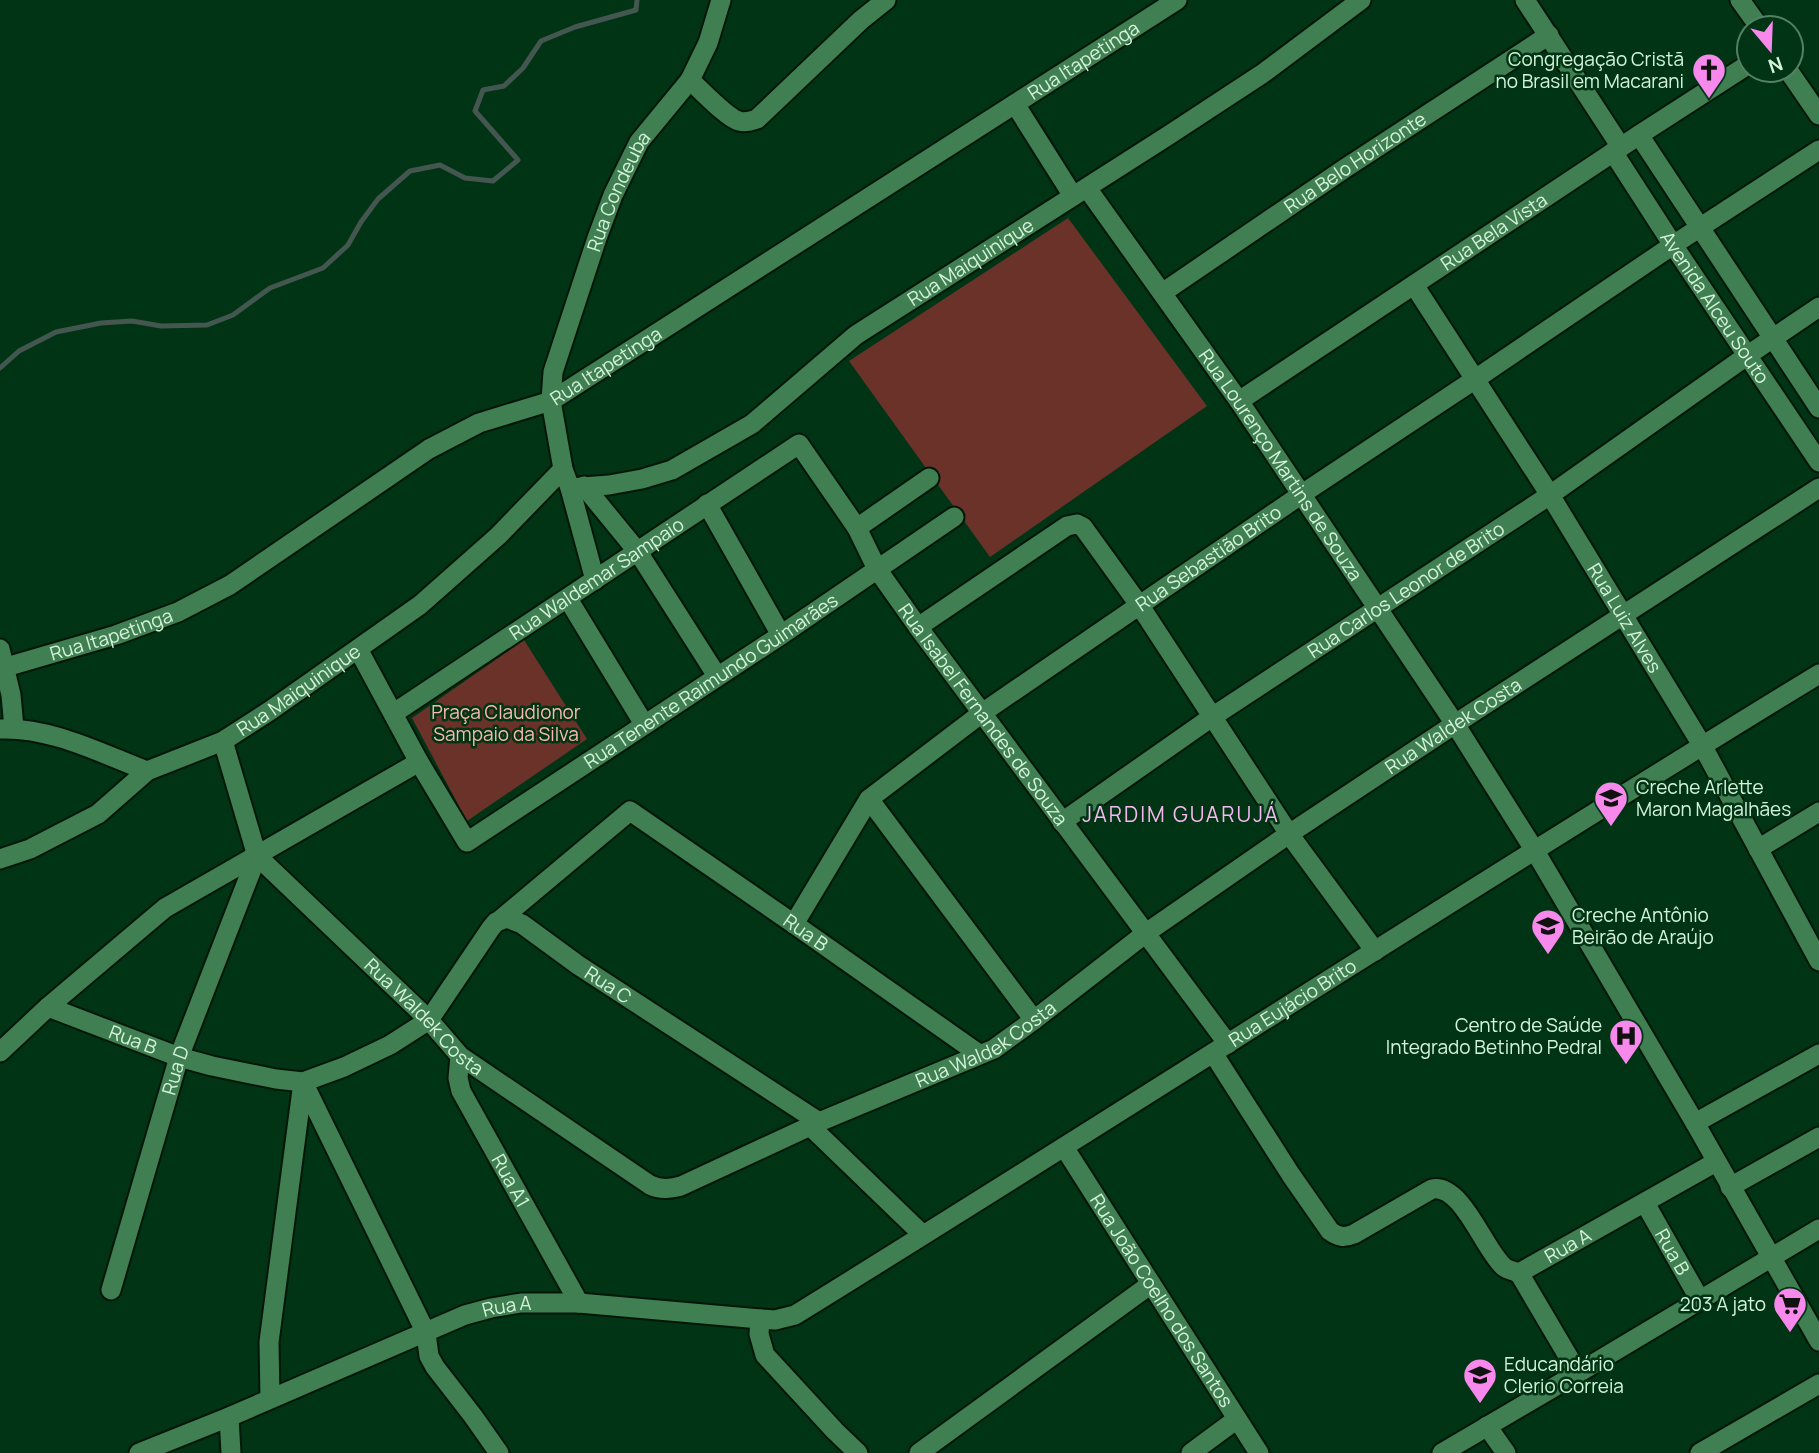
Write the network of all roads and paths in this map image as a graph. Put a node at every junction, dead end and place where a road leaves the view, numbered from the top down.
1 (721, 0) edge
2 (886, 0) edge
3 (1177, 0) edge
4 (1361, 0) edge
5 (1525, 0) edge
6 (1549, 35) junction
7 (1735, 73) edge
8 (690, 80) junction
9 (1798, 84) edge
10 (1015, 104) junction
11 (1819, 115) edge
12 (1639, 135) junction
13 (1617, 150) junction
14 (1819, 150) edge
15 (1080, 192) junction
16 (1700, 228) junction
17 (1673, 245) junction
18 (1413, 285) junction
19 (1162, 293) junction
20 (1819, 307) edge
21 (1774, 337) junction
22 (1748, 355) junction
23 (1474, 380) junction
24 (551, 401) junction
25 (1239, 401) junction
26 (1819, 408) edge
27 (799, 444) joint
28 (1819, 461) edge
29 (563, 469) junction
30 (929, 478) dead end
31 (577, 487) junction
32 (1819, 488) edge
33 (1302, 494) junction
34 (1550, 495) junction
35 (707, 504) junction
36 (954, 517) dead end
37 (857, 528) junction
38 (638, 552) junction
39 (877, 569) junction
40 (595, 580) junction
41 (568, 599) junction
42 (1140, 606) junction
43 (1378, 608) junction
44 (1623, 615) junction
45 (918, 627) junction
46 (781, 635) junction
47 (358, 649) junction
48 (3, 658) edge
49 (1819, 674) edge
50 (717, 676) junction
51 (6, 695) edge
52 (394, 712) junction
53 (982, 713) junction
54 (1212, 717) junction
55 (644, 724) junction
56 (1455, 724) junction
57 (7, 728) edge
58 (223, 741) junction
59 (1702, 745) junction
60 (419, 762) junction
61 (147, 771) junction
62 (869, 799) junction
63 (1819, 812) edge
64 (1062, 822) junction
65 (1289, 834) junction
66 (1758, 849) junction
67 (1535, 851) junction
68 (257, 856) junction
69 (0, 859) edge
70 (501, 919) junction
71 (794, 924) junction
72 (1146, 933) junction
73 (1375, 951) junction
74 (1819, 961) edge
75 (48, 1007) junction
76 (429, 1020) junction
77 (1034, 1020) junction
78 (1221, 1049) junction
79 (0, 1052) edge
80 (1819, 1054) edge
81 (979, 1055) junction
82 (460, 1056) junction
83 (179, 1057) junction
84 (303, 1082) junction
85 (1695, 1123) junction
86 (815, 1124) junction
87 (1819, 1137) edge
88 (1064, 1147) junction
89 (1716, 1162) junction
90 (1730, 1188) junction
91 (1645, 1203) junction
92 (1819, 1228) edge
93 (923, 1236) junction
94 (1770, 1258) junction
95 (1519, 1273) junction
96 (1151, 1284) junction
97 (111, 1290) dead end
98 (1700, 1300) junction
99 (579, 1303) junction
100 (760, 1319) junction
101 (425, 1333) junction
102 (1819, 1342) edge
103 (1578, 1373) junction
104 (1819, 1384) edge
105 (270, 1398) junction
106 (229, 1417) junction
107 (1237, 1419) junction
108 (1487, 1426) junction
109 (139, 1453) edge
110 (231, 1453) edge
111 (499, 1453) edge
112 (858, 1453) edge
113 (919, 1453) edge
114 (1191, 1453) edge
115 (1259, 1453) edge
116 (1442, 1453) edge
117 (1506, 1453) edge
118 (1700, 1453) edge

1 - 8 street, Rua Condeuba
2 - 8 street
3 - 10 street, Rua Itapetinga
4 - 15 street, Rua Maiquinique
5 - 6 street, Avenida Alceu Souto
6 - 13 street, Avenida Alceu Souto
6 - 19 street, Rua Belo Horizonte
7 - 12 street, Rua Bela Vista
8 - 24 street, Rua Condeuba
9 - 11 street
10 - 15 street, Rua Lourenço Martins de Souza
10 - 24 street, Rua Itapetinga
12 - 13 street, Rua Bela Vista
12 - 16 street, Avenida Alceu Souto
13 - 17 street, Avenida Alceu Souto
13 - 18 street, Rua Bela Vista
14 - 16 street, Rua Sebastião Brito
15 - 19 street, Rua Lourenço Martins de Souza
15 - 31 street, Rua Maiquinique
16 - 17 street, Rua Sebastião Brito
16 - 21 street, Avenida Alceu Souto
17 - 22 street, Avenida Alceu Souto
17 - 23 street, Rua Sebastião Brito
18 - 23 street, Rua Luiz Alves
18 - 25 street, Rua Bela Vista
19 - 25 street, Rua Lourenço Martins de Souza
20 - 21 street, Rua Carlos Leonor de Brito
21 - 22 street, Rua Carlos Leonor de Brito
21 - 26 street, Avenida Alceu Souto
22 - 28 street, Avenida Alceu Souto
22 - 34 street, Rua Carlos Leonor de Brito
23 - 33 street, Rua Sebastião Brito
23 - 34 street, Rua Luiz Alves
24 - 29 street, Rua Condeuba
24 - 48 street, Rua Itapetinga
25 - 33 street, Rua Lourenço Martins de Souza
27 - 35 street, Rua Waldemar Sampaio
27 - 37 street, Rua Isabel Fernandes de Souza
29 - 31 street, Rua Condeuba
29 - 47 street, Rua Maiquinique
30 - 37 street
31 - 38 street
31 - 40 street
32 - 44 street, Rua Waldek Costa
33 - 42 street, Rua Sebastião Brito
33 - 43 street, Rua Lourenço Martins de Souza
34 - 43 street, Rua Carlos Leonor de Brito
34 - 44 street, Rua Luiz Alves
35 - 38 street, Rua Waldemar Sampaio
35 - 46 street
36 - 39 street, Rua Tenente Raimundo Guimarães
37 - 39 street, Rua Isabel Fernandes de Souza
38 - 40 street, Rua Waldemar Sampaio
38 - 50 street
39 - 45 street, Rua Isabel Fernandes de Souza
39 - 46 street, Rua Tenente Raimundo Guimarães
40 - 41 street, Rua Waldemar Sampaio
41 - 52 street, Rua Waldemar Sampaio
41 - 55 street
42 - 45 street
42 - 53 street, Rua Sebastião Brito
42 - 54 street
43 - 54 street, Rua Carlos Leonor de Brito
43 - 56 street, Rua Lourenço Martins de Souza
44 - 56 street, Rua Waldek Costa
44 - 59 street, Rua Luiz Alves
45 - 53 street, Rua Isabel Fernandes de Souza
46 - 50 street, Rua Tenente Raimundo Guimarães
47 - 52 street
47 - 58 street, Rua Maiquinique
48 - 51 street
49 - 59 street, Rua Eujácio Brito
50 - 55 street, Rua Tenente Raimundo Guimarães
51 - 57 street
52 - 60 street
53 - 62 street, Rua Sebastião Brito
53 - 64 street, Rua Isabel Fernandes de Souza
54 - 64 street, Rua Carlos Leonor de Brito
54 - 65 street
55 - 60 street, Rua Tenente Raimundo Guimarães
56 - 65 street, Rua Waldek Costa
56 - 67 street, Rua Lourenço Martins de Souza
57 - 61 street
58 - 61 street, Rua Maiquinique
58 - 68 street, Rua Waldek Costa
59 - 66 street, Rua Luiz Alves
59 - 67 street, Rua Eujácio Brito
60 - 68 street
61 - 69 street, Rua Maiquinique
62 - 71 street, Rua Sebastião Brito
62 - 77 street
63 - 66 street
64 - 72 street, Rua Isabel Fernandes de Souza
65 - 72 street, Rua Waldek Costa
65 - 73 street
66 - 74 street, Rua Luiz Alves
67 - 73 street, Rua Eujácio Brito
67 - 85 street, Rua Lourenço Martins de Souza
68 - 75 street
68 - 76 street, Rua Waldek Costa
68 - 83 street, Rua D
70 - 71 street, Rua B
70 - 76 street
70 - 86 street, Rua C
71 - 81 street, Rua B
72 - 77 street, Rua Waldek Costa
72 - 78 street, Rua Isabel Fernandes de Souza
73 - 78 street, Rua Eujácio Brito
75 - 79 street
75 - 83 street, Rua B
76 - 82 street, Rua Waldek Costa
76 - 84 street
77 - 81 street, Rua Waldek Costa
78 - 88 street, Rua Eujácio Brito
78 - 95 street, Rua Isabel Fernandes de Souza
80 - 85 street
81 - 86 street, Rua Waldek Costa
82 - 86 street, Rua Waldek Costa
82 - 99 street, Rua A1
83 - 84 street, Rua B
83 - 97 street, Rua D
84 - 101 street
84 - 105 street
85 - 89 street, Rua Lourenço Martins de Souza
86 - 93 street, Rua C
87 - 90 street
88 - 93 street, Rua Eujácio Brito
88 - 96 street, Rua João Coelho dos Santos
89 - 90 street, Rua Lourenço Martins de Souza
89 - 91 street, Rua A
90 - 94 street, Rua Lourenço Martins de Souza
91 - 95 street, Rua A
91 - 98 street, Rua B
92 - 94 street
93 - 100 street, Rua Eujácio Brito
94 - 98 street
94 - 102 street, Rua Lourenço Martins de Souza
95 - 103 street
96 - 107 street, Rua João Coelho dos Santos
96 - 113 street
98 - 103 street
99 - 100 street, Rua A
99 - 101 street, Rua A
100 - 112 street
101 - 105 street, Rua A
101 - 111 street
103 - 108 street
104 - 118 street
105 - 106 street, Rua A
106 - 109 street, Rua A
106 - 110 street
107 - 114 street
107 - 115 street, Rua João Coelho dos Santos
108 - 116 street
108 - 117 street

